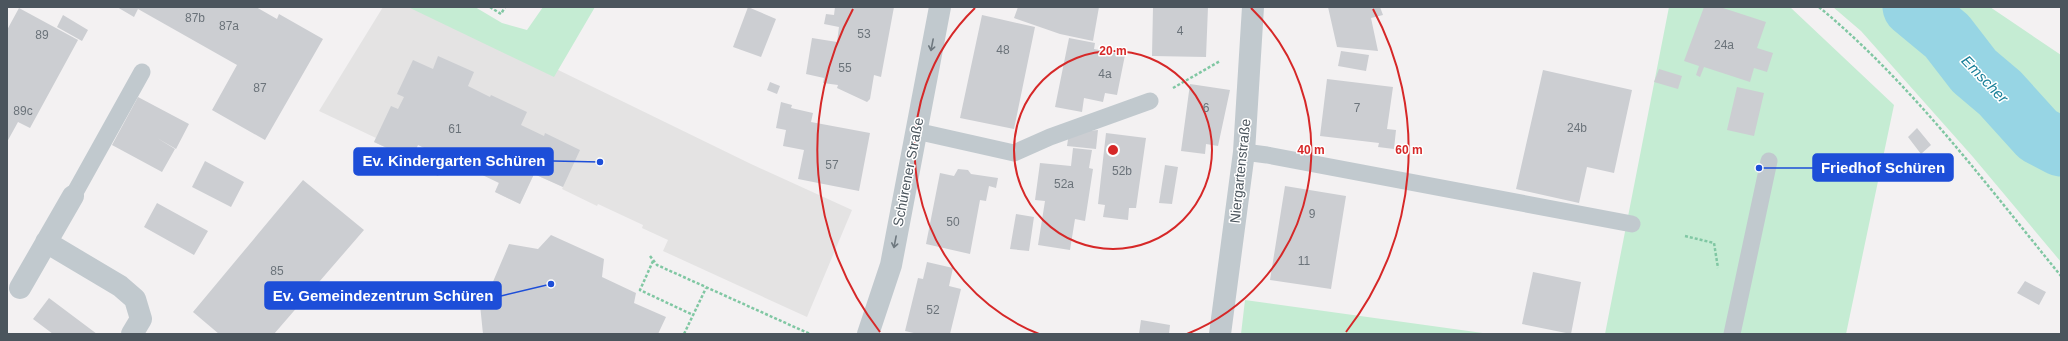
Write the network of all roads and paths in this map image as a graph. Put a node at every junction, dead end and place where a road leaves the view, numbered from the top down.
1 (490, 7) edge
2 (505, 7) edge
3 (940, 7) edge
4 (1253, 7) edge
5 (1819, 7) edge
6 (1251, 49) junction
7 (142, 72) dead end
8 (1187, 79) dead end
9 (1150, 101) dead end
10 (916, 131) junction
11 (1244, 152) junction
12 (1769, 161) dead end
13 (73, 196) joint
14 (1632, 224) dead end
15 (1685, 236) dead end
16 (46, 242) junction
17 (650, 256) dead end
18 (653, 261) junction
19 (2061, 276) edge
20 (1742, 287) junction
21 (20, 288) dead end
22 (706, 288) junction
23 (693, 314) junction
24 (132, 334) edge
25 (684, 334) edge
26 (810, 334) edge
27 (868, 334) edge
28 (1220, 334) edge
29 (1732, 334) edge

1 - 2 path
3 -> 10 street, Schürener Straße
4 - 6 street, Niergartenstraße
5 - 19 path
6 - 8 path
6 - 11 street, Niergartenstraße
7 - 13 lane
9 - 10 lane
10 -> 27 street, Schürener Straße
11 - 14 lane
11 - 28 street, Niergartenstraße
12 - 20 lane
13 - 16 street
15 - 20 path
16 - 21 street
16 - 24 street
17 - 18 path
18 - 22 path
18 - 23 path
20 - 29 lane
22 - 23 path
22 - 26 path
23 - 25 path

